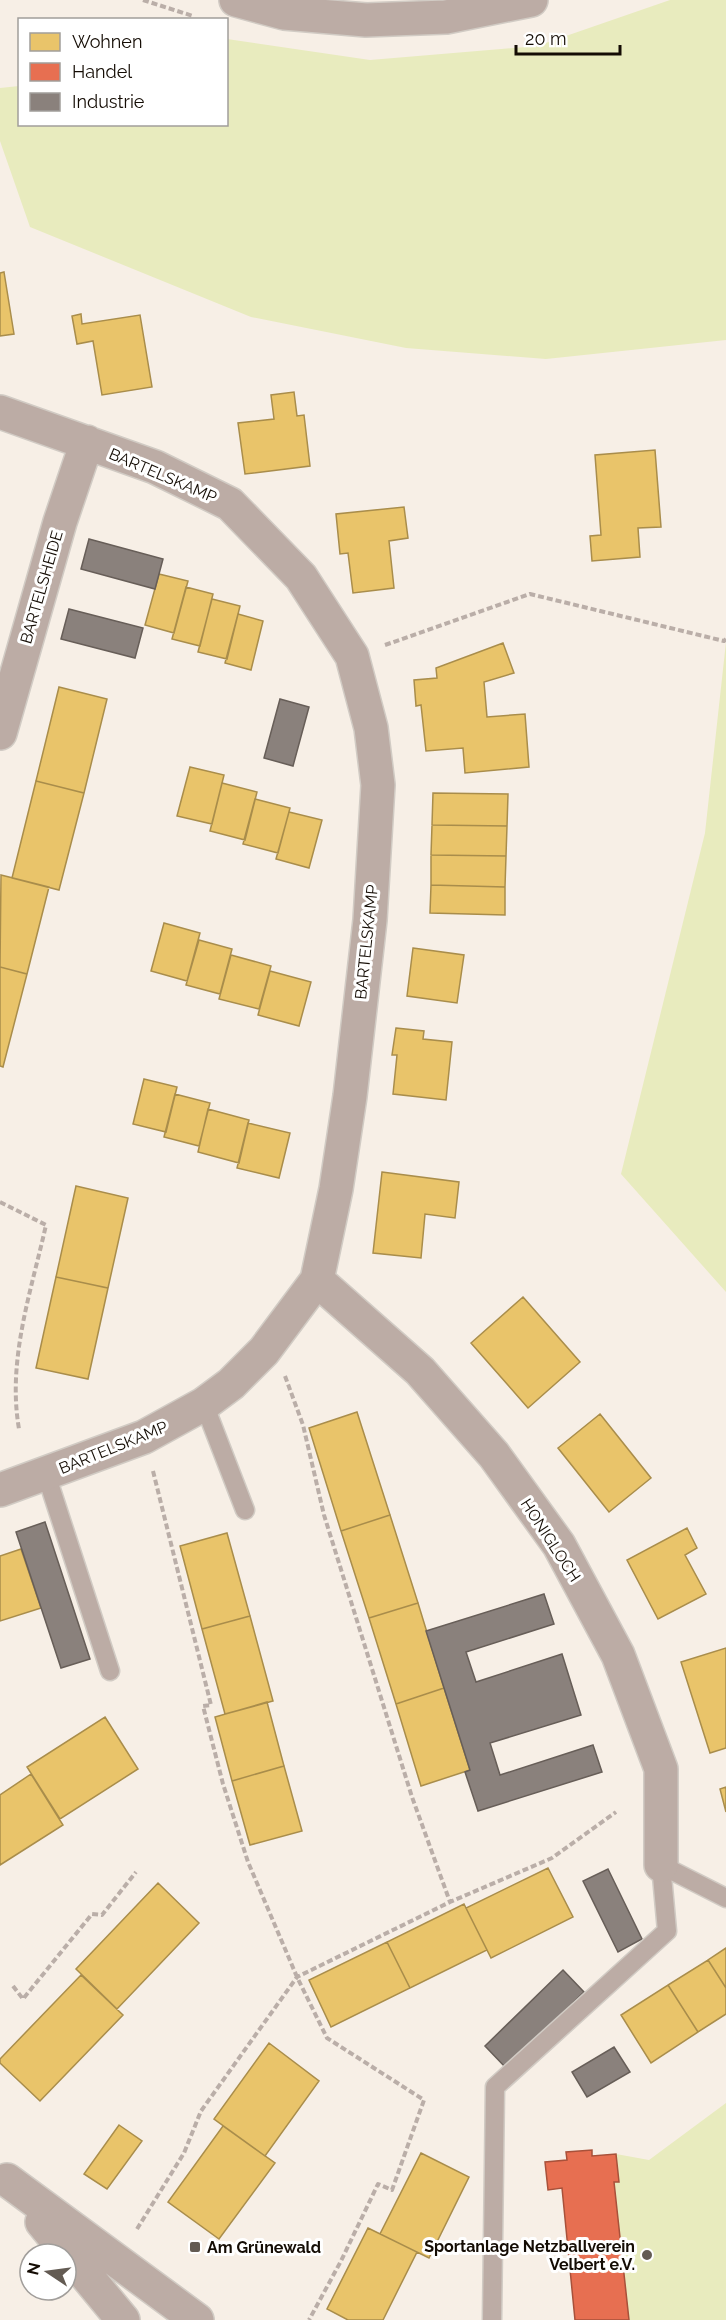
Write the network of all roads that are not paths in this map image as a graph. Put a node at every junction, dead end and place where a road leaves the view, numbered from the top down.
1 (531, 0) edge
2 (245, 1) edge
3 (0, 412) edge
4 (87, 442) junction
5 (0, 733) edge
6 (316, 1280) junction
7 (204, 1404) junction
8 (46, 1474) junction
9 (0, 1490) edge
10 (245, 1510) dead end
11 (110, 1671) dead end
12 (661, 1865) junction
13 (726, 1898) edge
14 (4, 2176) edge
15 (123, 2320) edge
16 (197, 2320) edge
17 (492, 2320) edge

1 - 2 street
3 - 4 street, BARTELSKAMP
4 - 5 street, BARTELSHEIDE
4 - 6 street, BARTELSKAMP
6 - 7 street, BARTELSKAMP
6 - 12 street, HONIGLOCH
7 - 8 street, BARTELSKAMP
7 - 10 lane
8 - 9 street, BARTELSKAMP
8 - 11 lane
12 - 13 lane
12 - 17 lane
14 - 15 street
14 - 16 street

